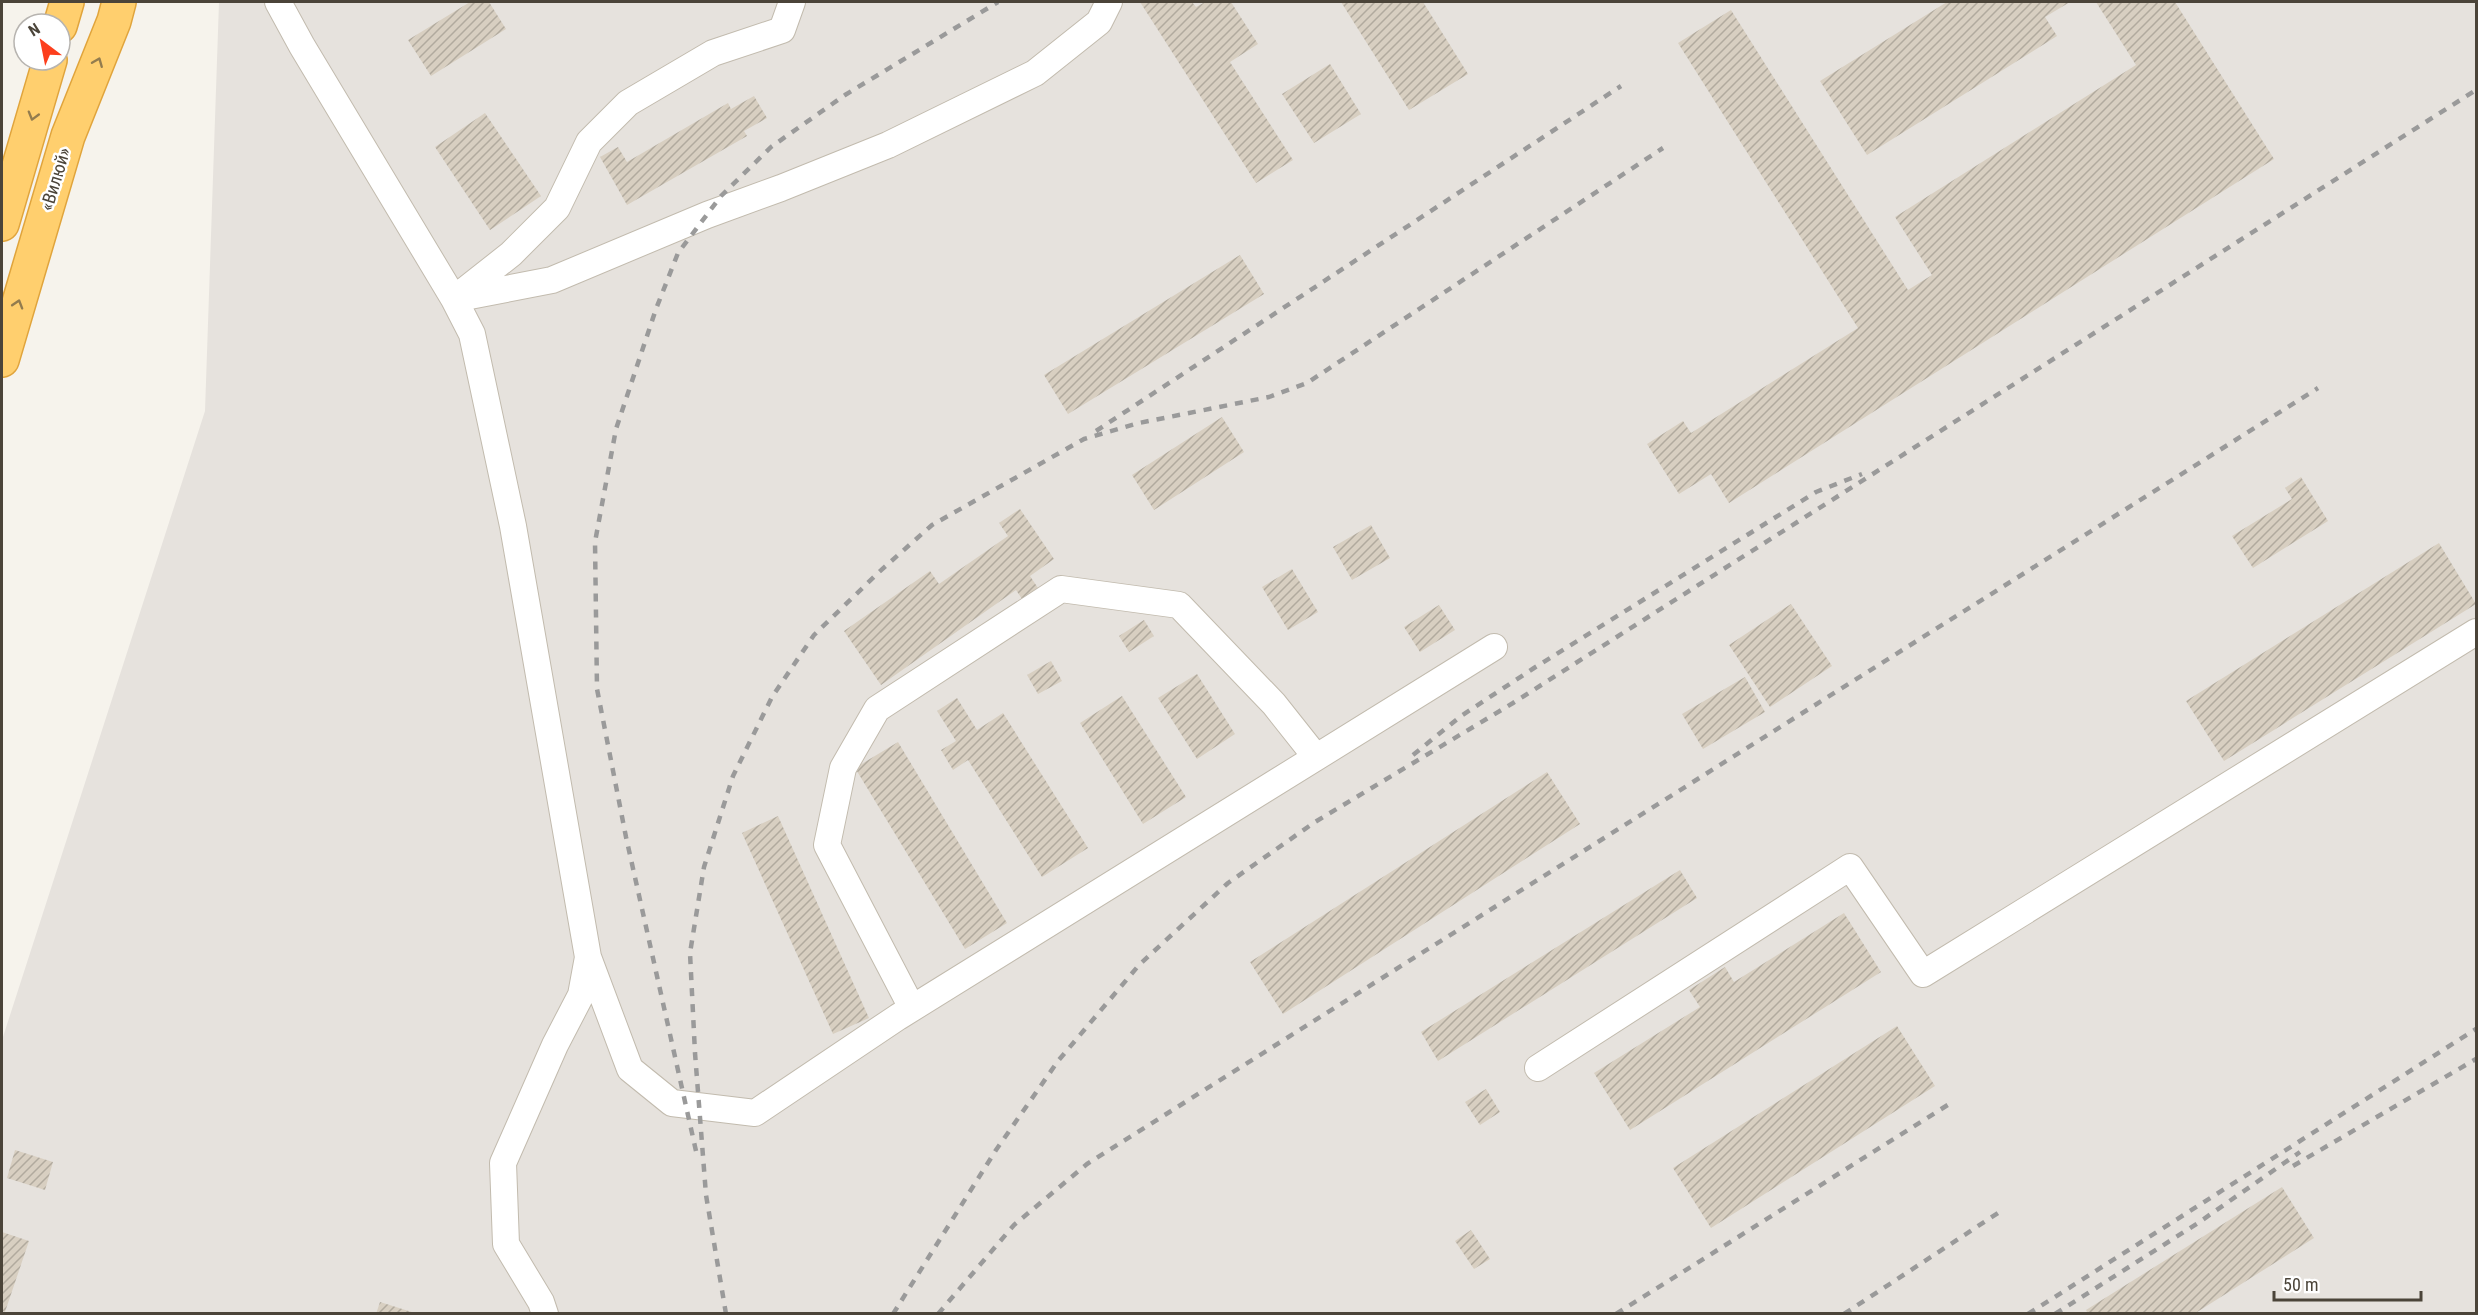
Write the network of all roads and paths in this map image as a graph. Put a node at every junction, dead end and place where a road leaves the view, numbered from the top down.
1 (278, 2) edge
2 (792, 2) edge
3 (1109, 2) edge
4 (119, 8) edge
5 (46, 72) edge
6 (2, 224) edge
7 (454, 298) junction
8 (2, 360) edge
9 (2476, 632) edge
10 (1494, 646) dead end
11 (1316, 757) junction
12 (588, 957) junction
13 (912, 1008) junction
14 (1538, 1068) dead end
15 (545, 1314) edge

1 - 7 street
2 - 7 street
3 - 7 street
8 -> 4 highway, «Вилюй»
5 -> 6 highway
7 - 12 street
9 - 14 street
10 - 11 street
11 - 13 street
11 - 13 street
12 - 13 street
12 - 15 street

